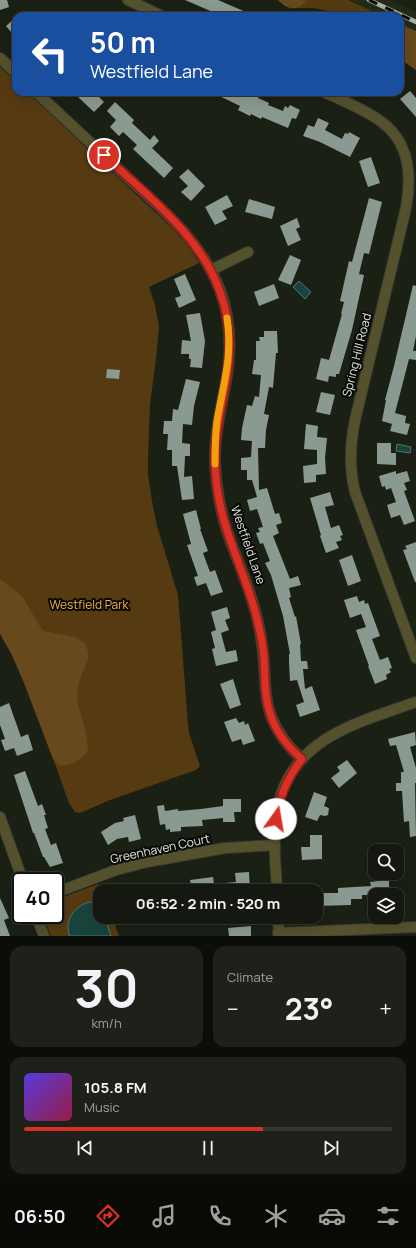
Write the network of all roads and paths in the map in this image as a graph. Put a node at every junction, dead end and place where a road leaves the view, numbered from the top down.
1 (128, 0) edge
2 (154, 12) edge
3 (0, 58) edge
4 (12, 69) edge
5 (40, 96) edge
6 (332, 96) edge
7 (248, 252) dead end
8 (211, 270) junction
9 (416, 658) edge
10 (416, 702) edge
11 (302, 759) junction
12 (0, 817) edge
13 (275, 845) junction
14 (20, 872) edge
15 (277, 884) edge
16 (64, 890) edge
17 (39, 924) edge
18 (278, 924) edge
19 (416, 927) edge
20 (278, 935) edge
21 (44, 936) edge

1 - 2 street
3 - 4 street
5 - 8 street, Westfield Lane
6 - 9 street, Spring Hill Road
7 - 8 street
8 - 11 street, Westfield Lane
10 - 11 street
11 - 13 street
12 - 14 street
13 - 15 street
13 - 16 street, Greenhaven Court
17 - 21 street
18 - 20 street
19 - 20 street

